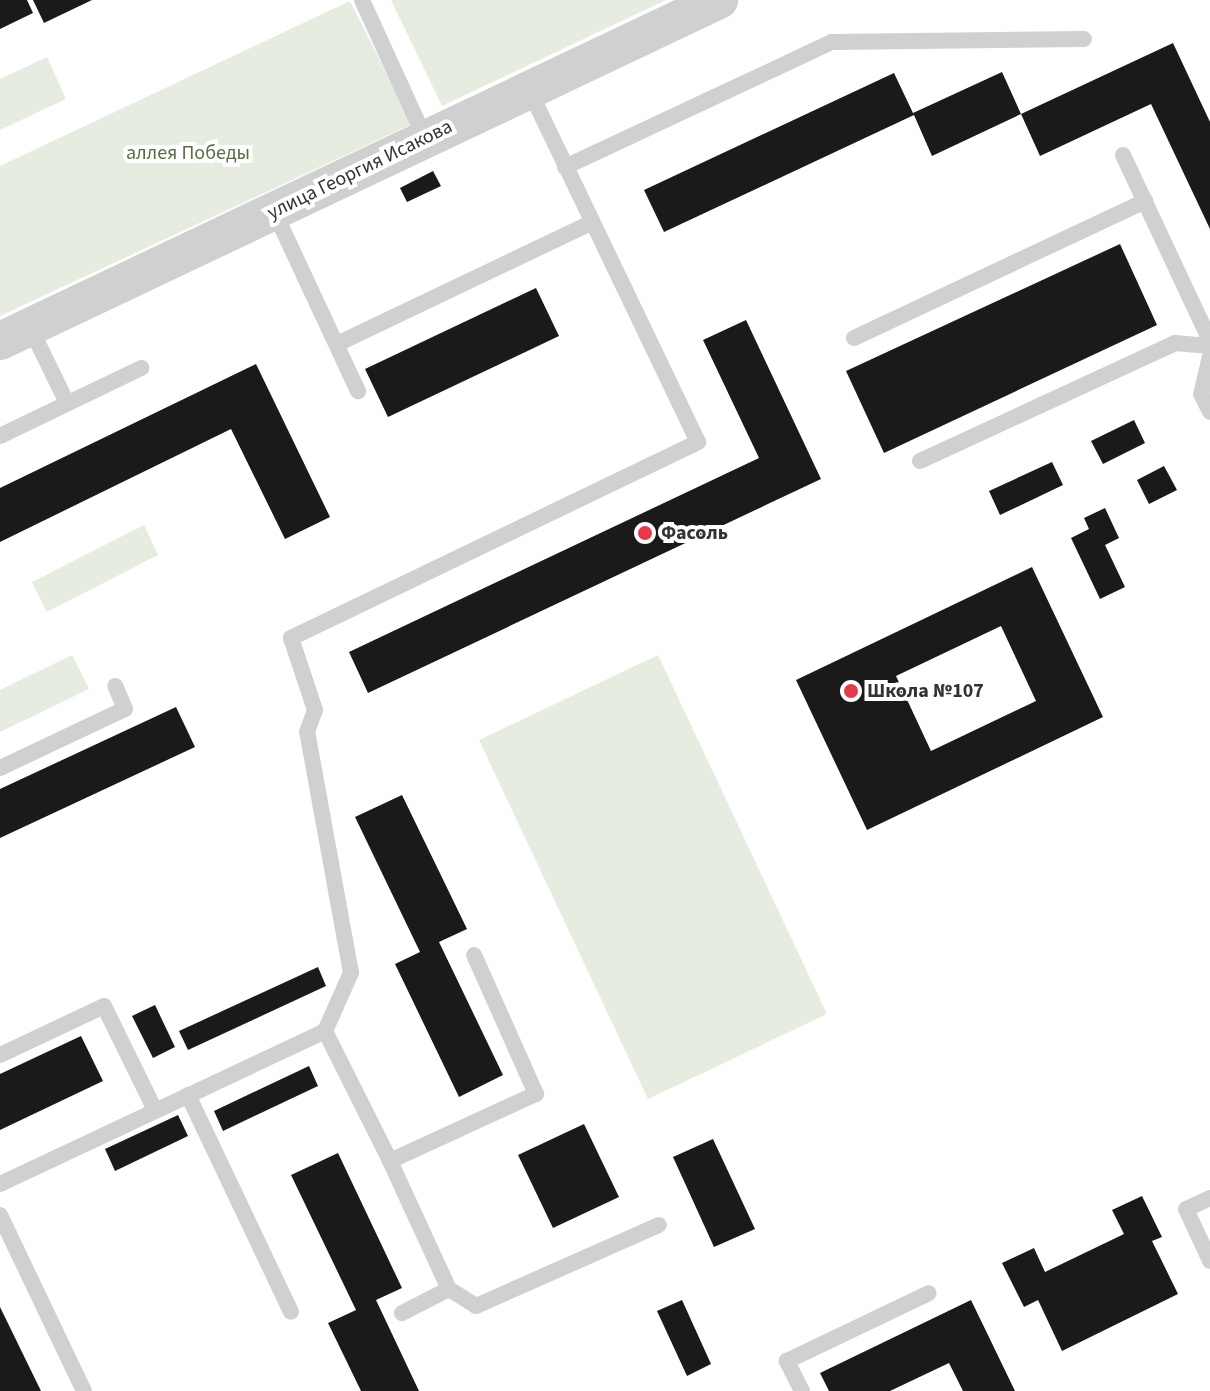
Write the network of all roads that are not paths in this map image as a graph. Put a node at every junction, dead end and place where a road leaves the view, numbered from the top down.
1 (362, 0) edge
2 (719, 0) edge
3 (1084, 39) dead end
4 (528, 89) junction
5 (425, 138) junction
6 (1123, 155) dead end
7 (565, 167) junction
8 (1145, 201) junction
9 (274, 211) junction
10 (591, 223) junction
11 (15, 334) edge
12 (854, 338) dead end
13 (337, 344) junction
14 (1210, 344) edge
15 (1210, 356) edge
16 (141, 368) dead end
17 (358, 391) dead end
18 (67, 403) junction
19 (1210, 412) edge
20 (0, 436) edge
21 (920, 461) dead end
22 (115, 686) dead end
23 (0, 768) edge
24 (474, 955) dead end
25 (325, 1031) junction
26 (0, 1055) edge
27 (188, 1095) junction
28 (155, 1110) junction
29 (390, 1161) junction
30 (0, 1184) edge
31 (1210, 1198) edge
32 (0, 1215) edge
33 (659, 1225) dead end
34 (1210, 1261) edge
35 (449, 1289) junction
36 (929, 1293) dead end
37 (291, 1312) dead end
38 (402, 1313) dead end
39 (84, 1391) edge
40 (802, 1391) edge

1 - 5 lane
2 - 4 street, улица Георгия Исакова
3 - 7 lane
4 - 5 street, улица Георгия Исакова
4 - 7 lane
5 - 9 street, улица Георгия Исакова
6 - 8 lane
7 - 10 lane
8 - 12 lane
8 - 14 lane
9 - 11 street, улица Георгия Исакова
9 - 13 lane
10 - 13 lane
10 - 25 lane
11 - 18 lane
13 - 17 lane
14 - 21 lane
15 - 19 lane
16 - 18 lane
18 - 20 lane
22 - 23 lane
24 - 29 lane
25 - 27 lane
25 - 29 lane
26 - 28 lane
27 - 28 lane
27 - 37 lane
28 - 30 lane
29 - 35 lane
31 - 34 lane
32 - 39 lane
33 - 35 lane
35 - 38 lane
36 - 40 lane

